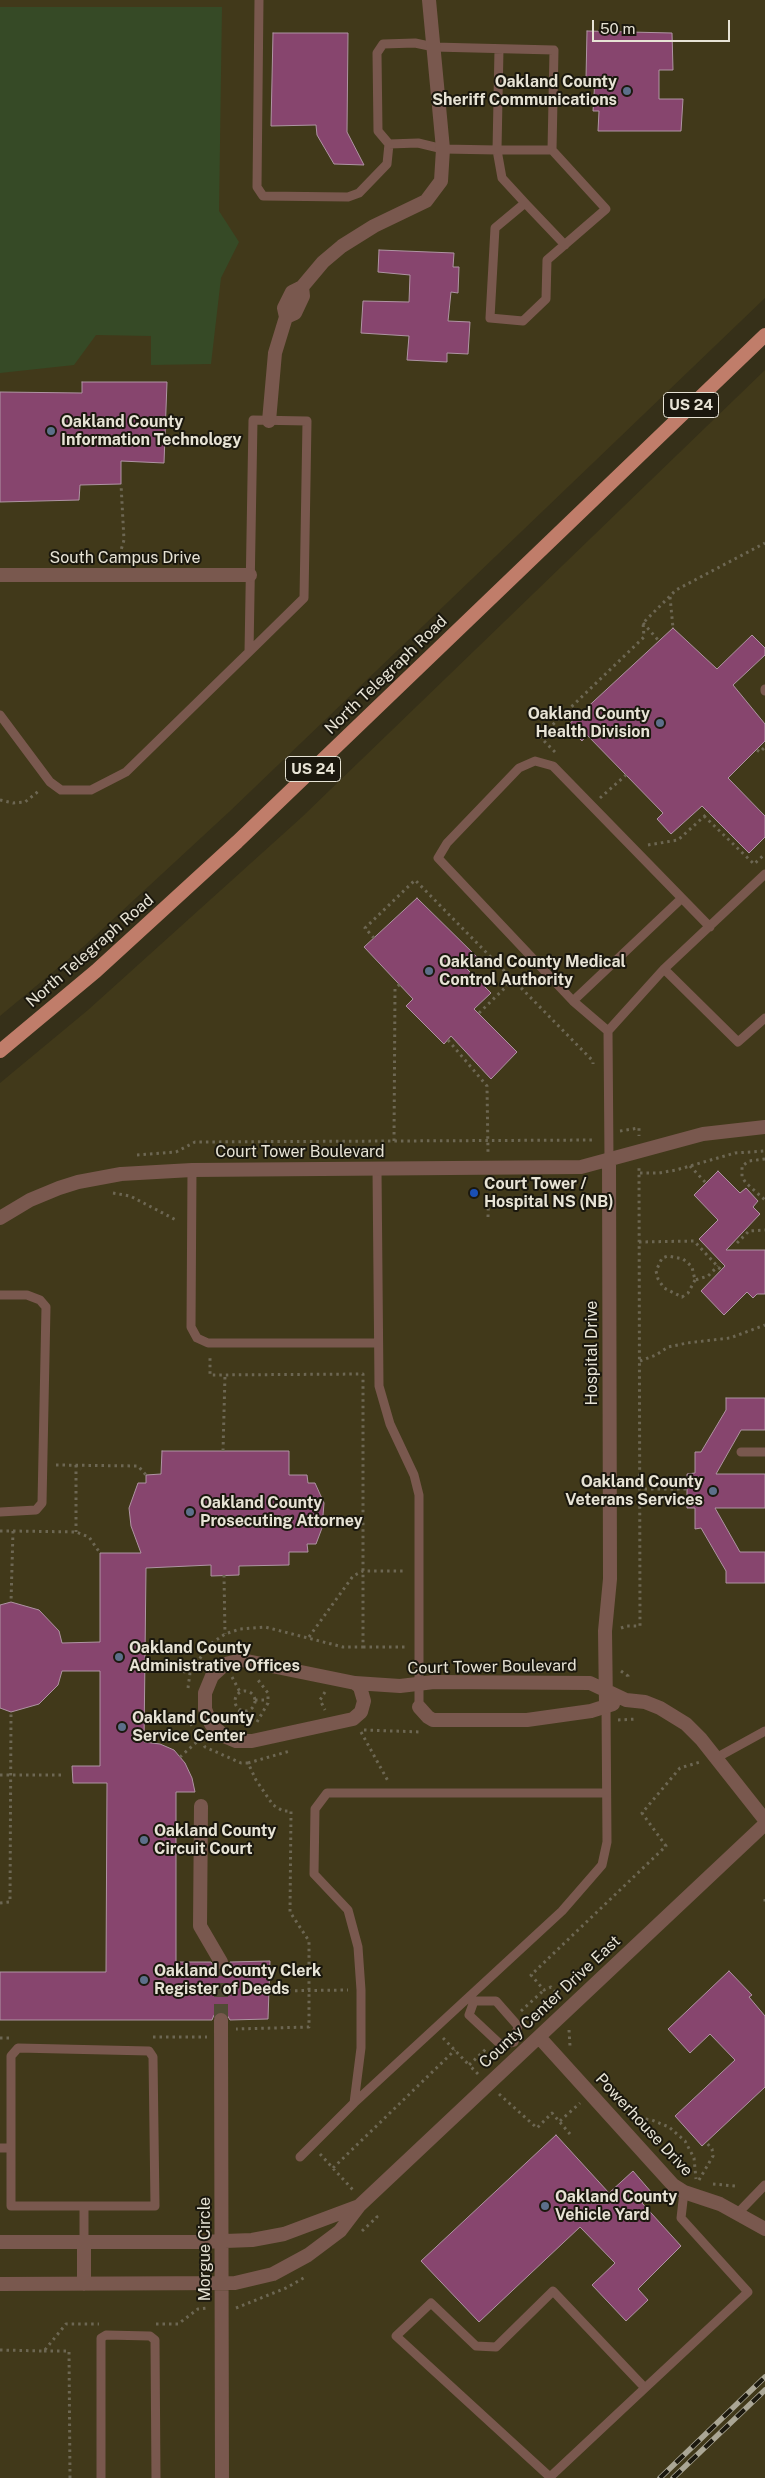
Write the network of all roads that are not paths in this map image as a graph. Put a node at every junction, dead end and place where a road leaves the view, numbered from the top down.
1 (259, 0) edge
2 (430, 0) edge
3 (434, 47) junction
4 (499, 49) junction
5 (389, 144) junction
6 (444, 149) junction
7 (497, 150) junction
8 (552, 150) junction
9 (525, 203) junction
10 (565, 245) junction
11 (765, 335) edge
12 (269, 420) junction
13 (0, 575) edge
14 (250, 575) junction
15 (249, 652) junction
16 (0, 715) edge
17 (765, 874) edge
18 (682, 898) junction
19 (710, 926) junction
20 (664, 969) junction
21 (573, 1001) junction
22 (765, 1018) edge
23 (608, 1030) junction
24 (0, 1051) edge
25 (765, 1127) edge
26 (609, 1160) junction
27 (377, 1169) junction
28 (192, 1170) junction
29 (0, 1218) edge
30 (0, 1295) edge
31 (377, 1344) junction
32 (741, 1452) dead end
33 (765, 1452) edge
34 (0, 1512) edge
35 (355, 1683) junction
36 (420, 1684) junction
37 (606, 1690) junction
38 (626, 1700) junction
39 (606, 1706) junction
40 (419, 1707) joint
41 (765, 1731) edge
42 (716, 1758) junction
43 (606, 1793) junction
44 (201, 1806) dead end
45 (765, 1820) edge
46 (765, 1824) edge
47 (221, 1962) tunnel mouth
48 (472, 1998) junction
49 (221, 2025) tunnel mouth
50 (539, 2037) junction
51 (518, 2047) junction
52 (354, 2102) junction
53 (0, 2148) edge
54 (11, 2148) junction
55 (300, 2157) dead end
56 (765, 2185) edge
57 (684, 2192) junction
58 (84, 2206) junction
59 (359, 2206) junction
60 (737, 2214) junction
61 (765, 2229) edge
62 (0, 2242) edge
63 (84, 2242) junction
64 (222, 2242) junction
65 (0, 2284) edge
66 (84, 2284) junction
67 (223, 2284) junction
68 (645, 2388) junction
69 (101, 2478) edge
70 (156, 2478) edge
71 (222, 2478) edge

1 - 5 lane
2 - 3 street
3 - 4 lane
3 - 5 lane
3 - 6 street
4 - 7 lane
4 - 8 lane
5 - 6 lane
6 - 7 lane
6 - 12 street
7 - 8 lane
7 - 9 lane
8 - 10 lane
9 - 10 lane
9 - 10 lane
11 - 24 main road, North Telegraph Road / US 24
12 - 14 lane
12 - 15 lane
13 - 14 street, South Campus Drive
14 - 15 lane
15 - 16 lane
17 - 19 lane
18 - 19 lane
18 - 21 lane
18 - 21 lane
19 - 20 lane
20 - 22 lane
20 - 23 lane
21 - 23 lane
23 - 26 lane
25 - 26 street
26 - 27 street, Court Tower Boulevard
26 - 37 street, Hospital Drive
27 - 28 street, Court Tower Boulevard
27 - 31 lane
28 - 29 street, Court Tower Boulevard
28 - 31 lane
30 - 34 lane
31 - 36 lane
32 - 33 lane
35 - 35 street, Court Tower Boulevard
35 - 36 street, Court Tower Boulevard
36 - 37 street, Court Tower Boulevard
36 - 40 lane
37 - 38 street, Court Tower Boulevard
37 - 39 street, Hospital Drive
38 - 39 street, Court Tower Boulevard
38 - 42 street, Court Tower Boulevard
39 - 40 street, Court Tower Boulevard
39 - 43 lane
41 - 42 lane
42 - 45 street, Court Tower Boulevard
43 - 48 lane
43 - 52 lane
44 - 47 street
46 - 50 street, County Center Drive East
48 - 51 lane
48 - 51 lane
48 - 52 lane
49 - 64 street, Morgue Circle
50 - 51 street, County Center Drive East
50 - 57 street, Powerhouse Drive
51 - 59 street, County Center Drive East
52 - 55 lane
53 - 54 lane
54 - 58 lane
54 - 58 lane
56 - 60 lane
57 - 60 street, Powerhouse Drive
57 - 68 lane
58 - 63 lane
59 - 64 street, County Center Drive East
59 - 67 street, County Center Drive East
60 - 61 street, Powerhouse Drive
62 - 63 street, County Center Drive East
63 - 64 street, County Center Drive East
63 - 66 street
64 - 67 street, Morgue Circle
65 - 66 street, County Center Drive East
66 - 67 street, County Center Drive East
67 - 71 street, Morgue Circle
68 - 68 lane
69 - 70 lane

